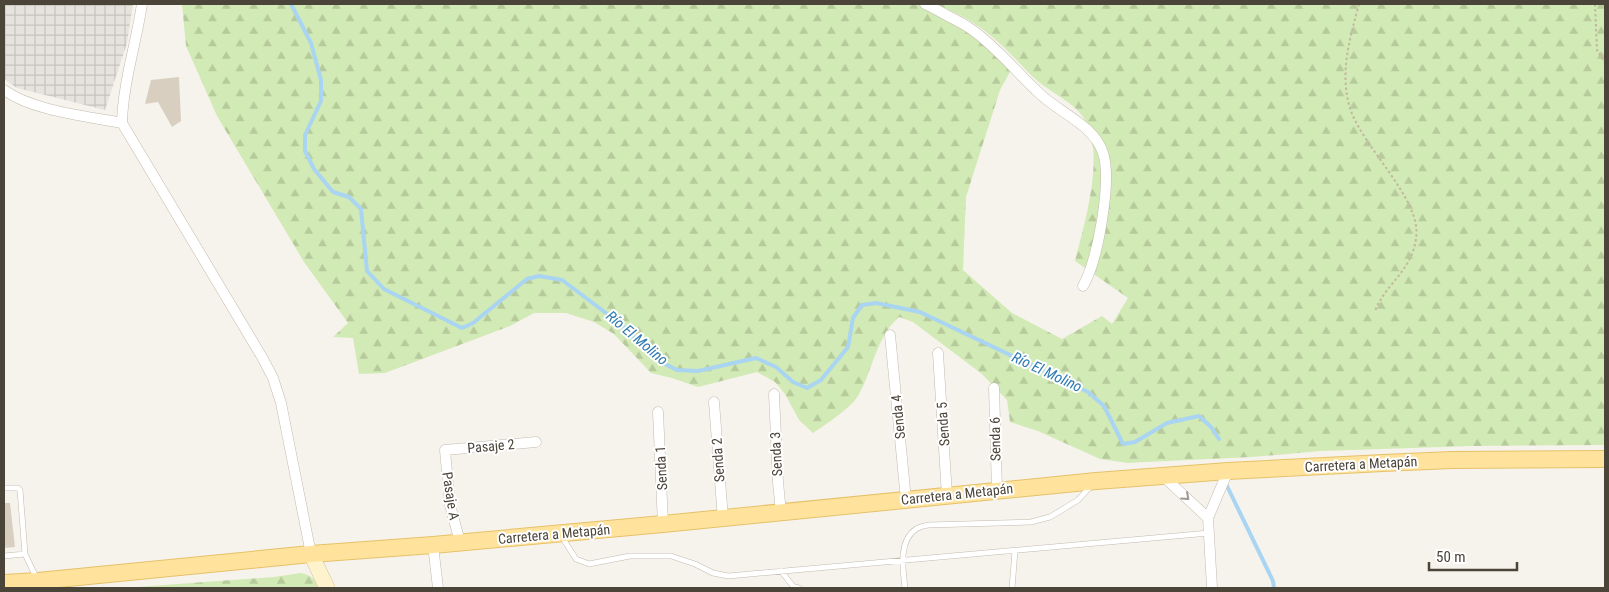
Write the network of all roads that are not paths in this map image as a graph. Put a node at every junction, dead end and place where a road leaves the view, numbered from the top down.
1 (142, 4) edge
2 (925, 4) edge
3 (4, 90) edge
4 (122, 123) junction
5 (1083, 286) dead end
6 (890, 335) dead end
7 (938, 353) dead end
8 (994, 388) dead end
9 (774, 394) dead end
10 (714, 402) dead end
11 (658, 412) dead end
12 (536, 442) dead end
13 (446, 450) joint
14 (1605, 459) edge
15 (1228, 471) junction
16 (1164, 477) junction
17 (1096, 481) junction
18 (4, 488) edge
19 (997, 490) junction
20 (947, 496) junction
21 (906, 500) junction
22 (781, 513) junction
23 (1208, 518) junction
24 (723, 519) junction
25 (663, 524) junction
26 (1209, 533) junction
27 (560, 534) junction
28 (460, 542) junction
29 (433, 545) junction
30 (1015, 551) junction
31 (25, 554) junction
32 (311, 554) junction
33 (4, 556) edge
34 (901, 561) junction
35 (781, 571) junction
36 (38, 581) junction
37 (4, 583) edge
38 (327, 588) edge
39 (438, 588) edge
40 (799, 588) edge
41 (905, 588) edge
42 (1012, 588) edge
43 (1212, 588) edge

1 - 4 street
2 - 5 street
3 - 4 street
4 - 32 street
6 - 21 street, Senda 4
7 - 20 street, Senda 5
8 - 19 street, Senda 6
9 - 22 street, Senda 3
10 - 24 street, Senda 2
11 - 25 street, Senda 1
12 - 13 street, Pasaje 2
13 - 28 street, Pasaje A
14 - 15 main road, Carretera a Metapán
15 - 16 main road, Carretera a Metapán
15 - 23 street
16 - 17 main road, Carretera a Metapán
16 -> 23 street
17 - 19 main road, Carretera a Metapán
17 - 34 lane
18 - 31 lane
19 - 20 main road, Carretera a Metapán
20 - 21 main road, Carretera a Metapán
21 - 22 main road, Carretera a Metapán
22 - 24 main road, Carretera a Metapán
23 - 26 street
24 - 25 main road, Carretera a Metapán
25 - 27 main road, Carretera a Metapán
26 - 30 lane
26 - 43 street
27 - 28 main road, Carretera a Metapán
27 - 35 lane
28 - 29 main road, Carretera a Metapán
29 - 32 main road, Carretera a Metapán
29 - 39 street
30 - 34 lane
30 - 42 lane
31 - 33 lane
31 - 36 lane
32 - 36 main road, Carretera a Metapán
32 - 38 main road
34 - 35 lane
34 - 41 lane
35 - 40 lane
36 - 37 main road, Carretera a Metapán

